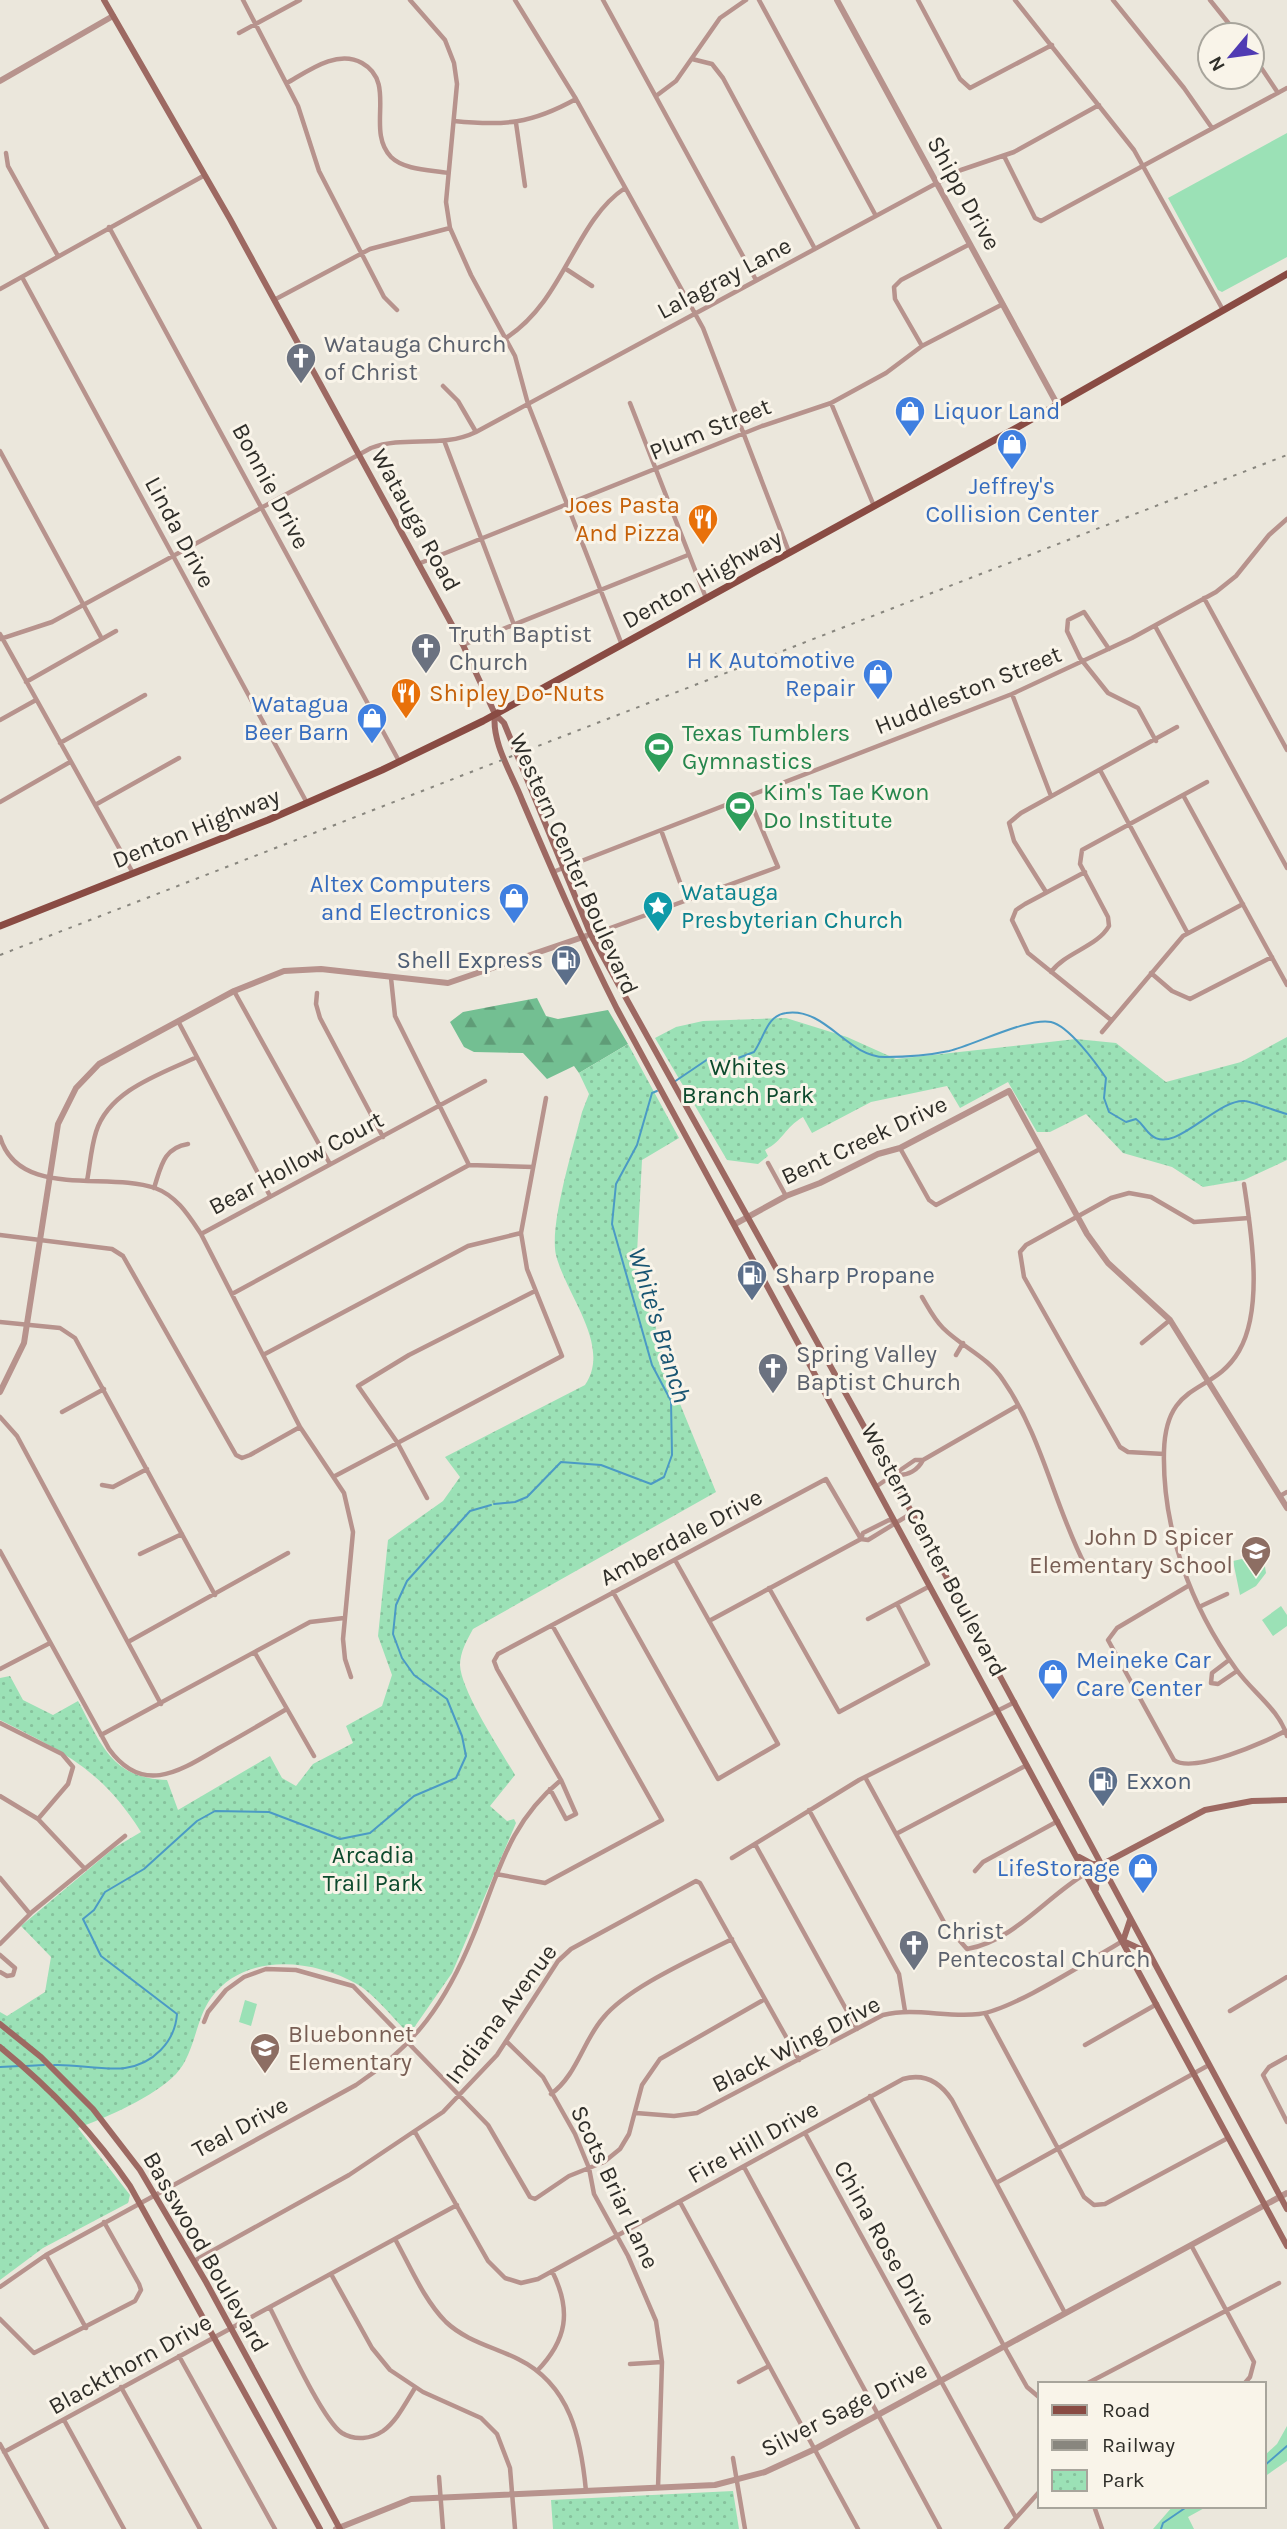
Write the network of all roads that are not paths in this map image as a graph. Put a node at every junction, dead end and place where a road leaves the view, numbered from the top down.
1 (104, 0) edge
2 (243, 0) edge
3 (300, 0) edge
4 (410, 0) edge
5 (515, 0) edge
6 (603, 0) edge
7 (746, 0) edge
8 (760, 0) edge
9 (837, 0) edge
10 (918, 0) edge
11 (1015, 0) edge
12 (1113, 0) edge
13 (1210, 0) edge
14 (113, 16) junction
15 (1227, 21) edge
16 (256, 24) junction
17 (239, 33) dead end
18 (1052, 45) junction
19 (692, 59) junction
20 (1266, 75) edge
21 (0, 81) edge
22 (287, 83) junction
23 (1287, 88) edge
24 (1278, 93) junction
25 (656, 96) junction
26 (576, 99) junction
27 (1099, 105) junction
28 (454, 121) junction
29 (516, 123) junction
30 (1212, 128) junction
31 (6, 153) dead end
32 (1004, 156) junction
33 (1143, 165) junction
34 (448, 173) junction
35 (205, 175) junction
36 (937, 183) junction
37 (524, 186) dead end
38 (625, 188) junction
39 (876, 216) junction
40 (109, 228) junction
41 (450, 228) junction
42 (970, 244) junction
43 (814, 249) junction
44 (361, 252) junction
45 (58, 256) junction
46 (566, 269) junction
47 (1287, 274) edge
48 (22, 277) junction
49 (756, 280) junction
50 (592, 286) dead end
51 (0, 289) edge
52 (274, 300) junction
53 (1003, 304) junction
54 (397, 310) dead end
55 (1223, 310) junction
56 (695, 314) junction
57 (506, 338) junction
58 (922, 346) junction
59 (443, 386) dead end
60 (630, 403) dead end
61 (831, 403) junction
62 (528, 404) junction
63 (1057, 404) junction
64 (476, 432) junction
65 (743, 434) junction
66 (445, 443) junction
67 (0, 451) edge
68 (358, 455) junction
69 (654, 471) junction
70 (566, 505) junction
71 (874, 506) junction
72 (263, 507) junction
73 (1287, 519) edge
74 (481, 540) junction
75 (789, 553) junction
76 (688, 555) junction
77 (173, 556) junction
78 (418, 564) junction
79 (599, 590) junction
80 (1205, 598) junction
81 (706, 599) junction
82 (83, 604) junction
83 (514, 625) junction
84 (1155, 626) junction
85 (116, 631) dead end
86 (1, 637) edge
87 (102, 639) junction
88 (463, 645) junction
89 (622, 646) junction
90 (1109, 649) junction
91 (1084, 662) junction
92 (26, 682) junction
93 (1012, 694) junction
94 (145, 695) dead end
95 (36, 700) junction
96 (495, 714) junction
97 (0, 720) edge
98 (1177, 727) dead end
99 (1156, 741) junction
100 (60, 743) junction
101 (1287, 750) edge
102 (178, 758) dead end
103 (70, 762) junction
104 (400, 762) junction
105 (1100, 770) junction
106 (1207, 782) dead end
107 (1183, 795) junction
108 (748, 796) junction
109 (1051, 796) junction
110 (0, 803) edge
111 (307, 803) junction
112 (95, 806) junction
113 (1129, 824) junction
114 (661, 830) junction
115 (563, 868) junction
116 (1287, 868) edge
117 (552, 872) junction
118 (1085, 872) junction
119 (133, 874) junction
120 (1046, 892) junction
121 (686, 899) junction
122 (1242, 904) junction
123 (0, 926) edge
124 (1187, 932) junction
125 (591, 935) junction
126 (581, 938) junction
127 (1272, 957) junction
128 (1052, 972) junction
129 (1151, 973) junction
130 (391, 978) junction
131 (1287, 985) edge
132 (234, 991) junction
133 (317, 993) dead end
134 (178, 1020) junction
135 (1111, 1020) junction
136 (1102, 1032) dead end
137 (197, 1057) junction
138 (485, 1081) dead end
139 (546, 1098) dead end
140 (439, 1105) junction
141 (383, 1136) junction
142 (0, 1137) edge
143 (188, 1144) dead end
144 (900, 1148) junction
145 (1040, 1149) junction
146 (768, 1163) dead end
147 (330, 1164) junction
148 (469, 1165) junction
149 (533, 1167) junction
150 (726, 1176) junction
151 (50, 1177) junction
152 (88, 1181) junction
153 (713, 1183) junction
154 (1244, 1184) dead end
155 (155, 1188) junction
156 (270, 1196) junction
157 (786, 1196) junction
158 (748, 1217) junction
159 (1076, 1217) junction
160 (1249, 1219) junction
161 (735, 1224) junction
162 (521, 1233) junction
163 (201, 1234) junction
164 (0, 1235) edge
165 (40, 1239) junction
166 (535, 1291) junction
167 (232, 1294) junction
168 (922, 1297) dead end
169 (1170, 1320) junction
170 (0, 1322) edge
171 (27, 1326) junction
172 (963, 1343) junction
173 (1142, 1343) dead end
174 (264, 1355) junction
175 (956, 1355) dead end
176 (1208, 1379) junction
177 (104, 1389) junction
178 (0, 1392) edge
179 (1017, 1406) junction
180 (62, 1412) dead end
181 (0, 1417) edge
182 (300, 1427) junction
183 (397, 1441) junction
184 (1164, 1454) junction
185 (147, 1469) junction
186 (335, 1475) junction
187 (894, 1476) junction
188 (102, 1485) dead end
189 (877, 1486) junction
190 (1287, 1492) edge
191 (1280, 1496) junction
192 (427, 1498) dead end
193 (1287, 1508) edge
194 (912, 1513) junction
195 (896, 1522) junction
196 (182, 1534) junction
197 (861, 1539) junction
198 (0, 1551) edge
199 (140, 1553) dead end
200 (288, 1553) dead end
201 (675, 1560) junction
202 (1084, 1565) dead end
203 (931, 1586) junction
204 (1188, 1586) junction
205 (769, 1588) junction
206 (613, 1592) junction
207 (1227, 1594) dead end
208 (215, 1595) junction
209 (897, 1604) junction
210 (1199, 1607) junction
211 (344, 1618) junction
212 (867, 1619) dead end
213 (709, 1621) junction
214 (552, 1625) junction
215 (128, 1642) junction
216 (50, 1643) junction
217 (255, 1653) junction
218 (1229, 1660) junction
219 (0, 1669) edge
220 (1237, 1671) junction
221 (351, 1677) dead end
222 (1015, 1702) junction
223 (161, 1704) junction
224 (997, 1708) junction
225 (285, 1710) junction
226 (0, 1723) edge
227 (1286, 1733) edge
228 (101, 1735) junction
229 (314, 1756) dead end
230 (1028, 1765) junction
231 (865, 1777) junction
232 (561, 1780) junction
233 (550, 1789) junction
234 (0, 1796) edge
235 (1287, 1800) edge
236 (809, 1810) junction
237 (38, 1819) junction
238 (1058, 1821) junction
239 (896, 1834) junction
240 (125, 1836) dead end
241 (755, 1844) junction
242 (1077, 1855) junction
243 (732, 1858) dead end
244 (1103, 1864) junction
245 (85, 1869) junction
246 (975, 1871) dead end
247 (1087, 1873) junction
248 (496, 1874) junction
249 (0, 1878) edge
250 (1096, 1890) junction
251 (30, 1914) junction
252 (1130, 1917) junction
253 (732, 1938) junction
254 (1123, 1941) junction
255 (0, 1944) edge
256 (1150, 1954) junction
257 (0, 1955) edge
258 (0, 1972) edge
259 (1287, 1977) edge
260 (765, 1998) junction
261 (1158, 2004) junction
262 (905, 2011) junction
263 (1230, 2011) dead end
264 (985, 2013) junction
265 (204, 2022) dead end
266 (0, 2024) edge
267 (857, 2029) junction
268 (506, 2041) junction
269 (410, 2042) junction
270 (1085, 2045) dead end
271 (2, 2048) edge
272 (1287, 2057) edge
273 (799, 2060) junction
274 (1209, 2065) junction
275 (1195, 2073) junction
276 (551, 2094) junction
277 (462, 2096) junction
278 (870, 2096) junction
279 (636, 2113) junction
280 (1287, 2122) edge
281 (415, 2132) junction
282 (805, 2133) junction
283 (1229, 2137) junction
284 (1058, 2148) junction
285 (744, 2167) junction
286 (589, 2168) junction
287 (996, 2183) junction
288 (154, 2194) junction
289 (1284, 2195) edge
290 (140, 2202) junction
291 (680, 2202) junction
292 (1265, 2204) junction
293 (457, 2206) junction
294 (1287, 2209) edge
295 (104, 2222) junction
296 (616, 2238) junction
297 (395, 2239) junction
298 (1191, 2245) junction
299 (1287, 2246) edge
300 (46, 2255) junction
301 (194, 2261) junction
302 (552, 2271) junction
303 (331, 2274) junction
304 (1279, 2283) dead end
305 (0, 2287) edge
306 (270, 2308) junction
307 (1225, 2310) junction
308 (1065, 2313) junction
309 (0, 2319) edge
310 (86, 2328) junction
311 (230, 2329) junction
312 (215, 2338) junction
313 (1004, 2346) junction
314 (179, 2356) junction
315 (662, 2362) junction
316 (630, 2364) dead end
317 (769, 2366) junction
318 (537, 2371) junction
319 (941, 2381) junction
320 (739, 2382) dead end
321 (1090, 2382) edge
322 (1246, 2382) edge
323 (121, 2388) junction
324 (415, 2388) junction
325 (1038, 2396) edge
326 (878, 2415) junction
327 (64, 2420) junction
328 (0, 2444) edge
329 (814, 2449) junction
330 (4, 2452) junction
331 (733, 2458) dead end
332 (439, 2477) dead end
333 (738, 2480) junction
334 (658, 2489) junction
335 (587, 2492) junction
336 (1038, 2493) edge
337 (511, 2495) junction
338 (440, 2497) junction
339 (1095, 2508) edge
340 (1015, 2516) junction
341 (47, 2529) edge
342 (124, 2529) edge
343 (200, 2529) edge
344 (275, 2529) edge
345 (320, 2529) edge
346 (338, 2529) edge
347 (443, 2529) edge
348 (515, 2529) edge
349 (746, 2529) edge
350 (858, 2529) edge
351 (940, 2529) edge
352 (1006, 2529) edge
353 (1102, 2529) edge

1 - 14 main road, Watauga Road
2 - 16 street
3 - 16 street
4 - 28 street
5 - 26 street
6 - 25 street
7 - 19 street
8 - 39 street
9 - 36 street, Shipp Drive
10 - 18 street
11 - 18 street
12 - 30 street
13 - 15 street
14 - 21 street
14 - 35 main road, Watauga Road
16 - 17 street
16 - 22 street
18 - 27 street
19 - 25 street
19 - 43 street
20 - 24 street
22 - 34 street
22 - 44 street
23 - 24 street
24 - 30 street
25 - 49 street
26 - 29 street
26 - 38 street
27 - 32 street, Lalagray Lane
27 - 33 street
28 - 29 street
28 - 34 street
29 - 37 street
30 - 33 street
31 - 45 street
32 - 33 street
32 - 36 street, Lalagray Lane
33 - 55 street
34 - 41 street
35 - 40 street
35 - 52 main road, Watauga Road
36 - 39 street, Lalagray Lane
36 - 42 street, Shipp Drive
38 - 46 street
38 - 56 street
39 - 43 street, Lalagray Lane
40 - 45 street
40 - 72 street, Bonnie Drive
41 - 44 street
41 - 57 street
42 - 53 street, Shipp Drive
42 - 58 street
43 - 49 street, Lalagray Lane
44 - 52 street
44 - 54 street
45 - 48 street
46 - 50 street
46 - 57 street
47 - 55 main road, Denton Highway
48 - 51 street
48 - 77 street, Linda Drive
49 - 56 street, Lalagray Lane
52 - 68 main road, Watauga Road
53 - 58 street, Plum Street
53 - 63 street, Shipp Drive
55 - 63 main road, Denton Highway
56 - 62 street, Lalagray Lane
56 - 65 street
57 - 62 street
58 - 61 street, Plum Street
59 - 64 street
60 - 69 street
61 - 65 street, Plum Street
61 - 71 street
62 - 64 street, Lalagray Lane
62 - 70 street
63 - 71 main road, Denton Highway
64 - 66 street, Lalagray Lane
65 - 69 street, Plum Street
65 - 75 street
66 - 68 street, Lalagray Lane
66 - 74 street
67 - 82 street
68 - 72 street, Lalagray Lane
68 - 78 main road, Watauga Road
69 - 70 street, Plum Street
69 - 76 street
70 - 74 street, Plum Street
70 - 79 street
71 - 75 main road, Denton Highway
72 - 77 street, Lalagray Lane
72 - 104 street, Bonnie Drive
73 - 80 street, Huddleston Street
74 - 78 street, Plum Street
74 - 83 street
75 - 81 main road, Denton Highway
76 - 79 street
76 - 81 street
77 - 82 street, Lalagray Lane
77 - 111 street, Linda Drive
78 - 88 main road, Watauga Road
79 - 83 street
79 - 89 street
80 - 84 street, Huddleston Street
80 - 101 street
81 - 89 main road, Denton Highway
82 - 86 street, Lalagray Lane
82 - 87 street
83 - 88 street
84 - 90 street, Huddleston Street
84 - 116 street
85 - 87 street
86 - 92 street
87 - 92 street
88 - 96 main road, Watauga Road
89 - 96 main road, Denton Highway
90 - 91 street, Huddleston Street
90 - 91 street
91 - 93 street, Huddleston Street
91 - 99 street
92 - 95 street
93 - 108 street, Huddleston Street
93 - 109 street
94 - 100 street
95 - 97 street
95 - 100 street
96 - 104 main road, Denton Highway
96 - 115 main road, Watauga Road
96 - 117 main road, Western Center Boulevard
98 - 99 street
99 - 105 street
100 - 103 street
102 - 112 street
103 - 110 street
103 - 112 street
104 - 111 main road, Denton Highway
105 - 109 street
105 - 113 street
106 - 107 street
107 - 113 street
107 - 122 street
108 - 114 street, Huddleston Street
108 - 121 street
109 - 120 street
111 - 119 main road, Denton Highway
112 - 119 street
113 - 118 street
113 - 124 street
114 - 115 street, Huddleston Street
114 - 121 street
115 - 117 street, Huddleston Street
115 - 125 main road, Watauga Road
117 - 126 main road, Western Center Boulevard
118 - 120 street
118 - 128 street
119 - 123 main road, Denton Highway
120 - 128 street
121 - 125 street
122 - 124 street
122 - 127 street
124 - 129 street
125 - 126 street
125 - 150 main road, Watauga Road
126 - 130 street
126 - 153 main road, Western Center Boulevard
127 - 129 street
127 - 131 street
128 - 135 street
129 - 135 street
130 - 132 street
130 - 140 street
132 - 134 street
132 - 147 street
133 - 141 street
134 - 137 street
134 - 151 street
135 - 136 street
137 - 152 street
137 - 156 street
138 - 140 street, Bear Hollow Court
139 - 149 street
140 - 141 street, Bear Hollow Court
140 - 148 street
141 - 147 street, Bear Hollow Court
142 - 151 street
143 - 155 street
144 - 145 street
144 - 145 street, Bent Creek Drive
144 - 157 street, Bent Creek Drive
145 - 159 street
146 - 157 street
147 - 156 street, Bear Hollow Court
148 - 149 street
148 - 167 street
149 - 162 street
150 - 153 main road
150 - 158 main road, Watauga Road
151 - 152 street
151 - 165 street
152 - 155 street
153 - 161 main road, Western Center Boulevard
154 - 160 street
155 - 163 street, Bear Hollow Court
156 - 163 street, Bear Hollow Court
157 - 158 street, Bent Creek Drive
158 - 161 street, Bent Creek Drive
158 - 187 main road, Western Center Boulevard
159 - 160 street
159 - 169 street
159 - 184 street
160 - 176 street
161 - 189 main road, Western Center Boulevard
162 - 166 street
162 - 174 street
163 - 167 street
164 - 165 street
165 - 171 street
165 - 182 street
166 - 183 street
166 - 183 street
167 - 174 street
168 - 172 street
169 - 173 street
169 - 176 street
170 - 171 street
171 - 177 street
171 - 178 street
172 - 175 street
172 - 179 street
174 - 182 street
176 - 184 street
176 - 191 street
177 - 180 street
177 - 185 street
179 - 187 street
179 - 202 street
181 - 215 street
182 - 186 street
183 - 186 street
183 - 192 street
184 - 204 street
185 - 188 street
185 - 196 street
186 - 211 street
187 - 189 street
187 - 194 main road, Western Center Boulevard
189 - 195 main road, Western Center Boulevard
190 - 191 street
191 - 193 street
194 - 195 street
194 - 222 main road, Western Center Boulevard
195 - 197 street
195 - 203 main road, Western Center Boulevard
196 - 199 street
196 - 208 street
197 - 201 street, Amberdale Drive
197 - 205 street
198 - 216 street
200 - 208 street
201 - 206 street, Amberdale Drive
201 - 213 street
203 - 209 street
203 - 224 main road, Western Center Boulevard
204 - 210 street
204 - 227 street
205 - 209 street
205 - 213 street
206 - 213 street
206 - 214 street, Amberdale Drive
207 - 210 street
208 - 215 street
209 - 212 street
210 - 218 street
211 - 217 street
211 - 221 street
214 - 232 street, Amberdale Drive
214 - 248 street
215 - 223 street
216 - 219 street
216 - 228 street
217 - 223 street
217 - 225 street
218 - 220 street
218 - 220 street
220 - 227 street
222 - 224 street
222 - 244 main road, Western Center Boulevard
223 - 228 street
224 - 230 main road, Western Center Boulevard
224 - 231 street
225 - 228 street
225 - 229 street
226 - 237 street
230 - 238 main road, Western Center Boulevard
230 - 239 street
231 - 236 street
231 - 239 street
232 - 233 street, Teal Drive
232 - 233 street
233 - 248 street, Teal Drive
234 - 237 street
235 - 244 main road
236 - 241 street
236 - 262 street
237 - 245 street
238 - 242 main road, Western Center Boulevard
238 - 246 street
239 - 247 street
240 - 245 street
241 - 243 street
241 - 267 street
242 - 244 main road
242 - 247 main road, Western Center Boulevard
244 - 250 main road
244 - 252 main road, Western Center Boulevard
245 - 251 street
247 - 250 main road, Western Center Boulevard
248 - 269 street, Teal Drive
249 - 251 street
250 - 254 main road, Western Center Boulevard
251 - 255 street
252 - 254 main road
252 - 256 main road, Western Center Boulevard
253 - 260 street
253 - 268 street, Indiana Avenue
253 - 276 street
254 - 256 main road
254 - 261 main road, Western Center Boulevard
254 - 264 street, Black Wing Drive
256 - 274 main road, Western Center Boulevard
257 - 258 street
259 - 263 street
260 - 273 street
260 - 279 street
261 - 270 street
261 - 275 main road, Western Center Boulevard
262 - 264 street, Black Wing Drive
262 - 267 street, Black Wing Drive
264 - 284 street
265 - 269 street
266 - 288 main road, Basswood Boulevard
267 - 273 street, Black Wing Drive
268 - 276 street, Scots Briar Lane
268 - 277 street, Indiana Avenue
269 - 277 street
269 - 288 street, Teal Drive
271 - 290 main road, Basswood Boulevard
272 - 280 street
273 - 279 street, Black Wing Drive
274 - 275 street
274 - 289 main road, Western Center Boulevard
275 - 283 main road, Western Center Boulevard
275 - 284 street
276 - 286 street, Scots Briar Lane
277 - 281 street, Indiana Avenue
277 - 286 street
278 - 282 street, Fire Hill Drive
278 - 287 street, Fire Hill Drive
278 - 313 street
279 - 286 street
281 - 293 street, Fire Hill Drive
281 - 301 street, Indiana Avenue
282 - 285 street, Fire Hill Drive
282 - 319 street, China Rose Drive
283 - 284 street
283 - 292 main road, Western Center Boulevard
284 - 287 street
285 - 291 street, Fire Hill Drive
285 - 326 street
286 - 296 street, Scots Briar Lane
287 - 308 street, Fire Hill Drive
288 - 290 street, Teal Drive
288 - 301 main road, Basswood Boulevard
289 - 292 street, Silver Sage Drive
289 - 294 main road, Western Center Boulevard
290 - 295 street, Teal Drive
290 - 312 main road, Basswood Boulevard
291 - 296 street, Fire Hill Drive
291 - 317 street
292 - 298 street, Silver Sage Drive
292 - 299 main road, Western Center Boulevard
293 - 297 street, Blackthorn Drive
293 - 302 street, Fire Hill Drive
295 - 300 street, Teal Drive
295 - 310 street
296 - 302 street, Fire Hill Drive
296 - 315 street, Scots Briar Lane
297 - 303 street, Blackthorn Drive
297 - 318 street
298 - 307 street
298 - 308 street, Silver Sage Drive
300 - 305 street, Teal Drive
300 - 310 street
301 - 311 main road, Basswood Boulevard
302 - 318 street
303 - 306 street, Blackthorn Drive
303 - 324 street
304 - 307 street
306 - 311 street, Blackthorn Drive
306 - 324 street
307 - 321 street
307 - 322 street
308 - 313 street, Silver Sage Drive
309 - 310 street
311 - 312 street, Blackthorn Drive
311 - 346 main road, Basswood Boulevard
312 - 314 street, Blackthorn Drive
312 - 345 main road, Basswood Boulevard
313 - 319 street, Silver Sage Drive
313 - 325 street
314 - 323 street, Blackthorn Drive
314 - 344 street
315 - 316 street
315 - 334 street, Scots Briar Lane
317 - 320 street
317 - 329 street
318 - 335 street
319 - 326 street, Silver Sage Drive
319 - 340 street, China Rose Drive
323 - 327 street, Blackthorn Drive
323 - 343 street
324 - 337 street
326 - 329 street, Silver Sage Drive
326 - 351 street
327 - 330 street, Blackthorn Drive
327 - 342 street
328 - 330 street
329 - 333 street, Silver Sage Drive
329 - 350 street
330 - 341 street
331 - 333 street
332 - 338 street
333 - 334 street, Silver Sage Drive
333 - 349 street
334 - 335 street, Silver Sage Drive
335 - 337 street, Silver Sage Drive
336 - 340 street
337 - 338 street, Silver Sage Drive
337 - 348 street
338 - 346 street, Silver Sage Drive
338 - 347 street
339 - 353 street
340 - 352 street

